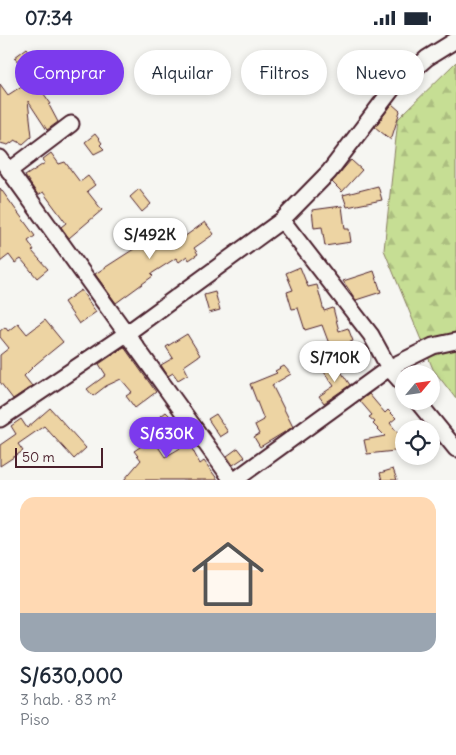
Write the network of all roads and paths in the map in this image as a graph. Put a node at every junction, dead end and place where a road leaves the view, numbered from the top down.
1 (456, 41) edge
2 (71, 124) dead end
3 (4, 167) edge
4 (282, 220) junction
5 (126, 334) junction
6 (456, 341) edge
7 (389, 368) junction
8 (395, 375) edge
9 (424, 410) edge
10 (0, 419) edge
11 (456, 449) edge
12 (233, 480) edge

1 - 4 street
2 - 3 street
3 - 5 street
4 - 5 street
4 - 7 street
5 - 10 street
5 - 12 street
6 - 7 street
7 - 8 street
7 - 12 street
9 - 11 street

